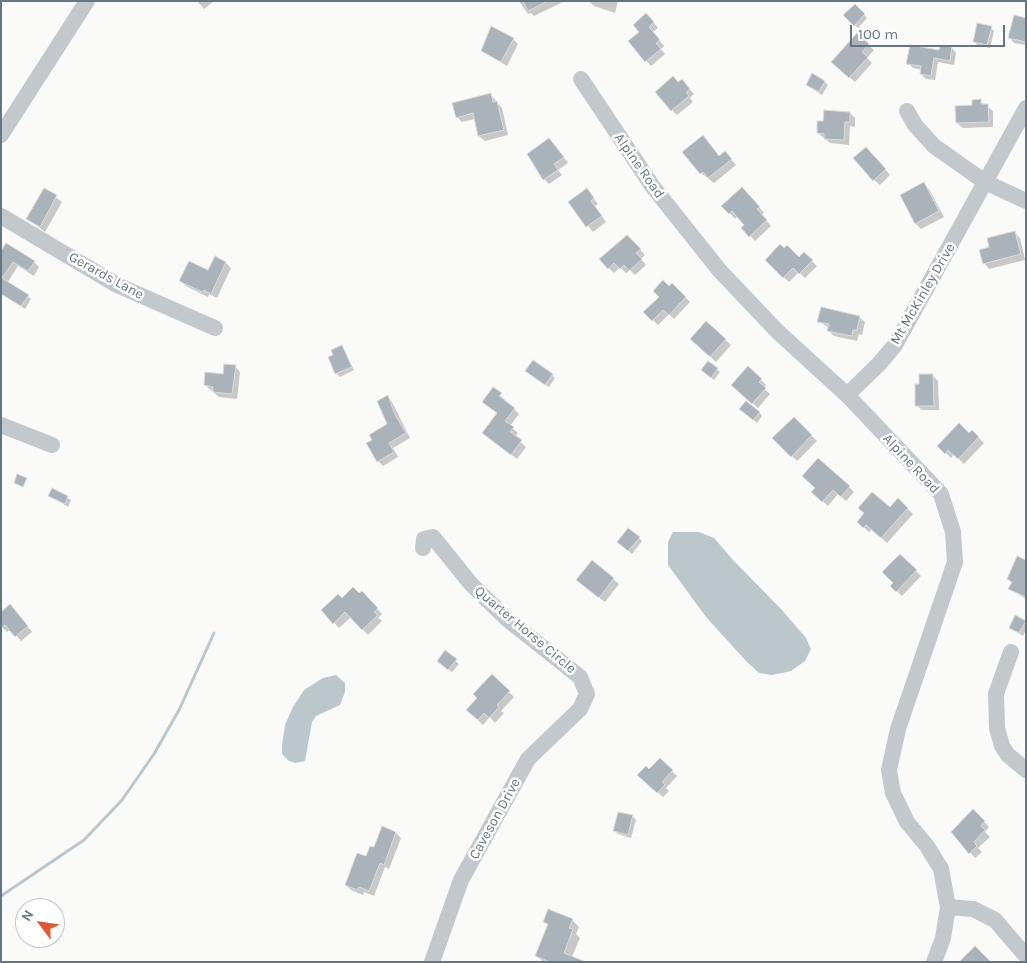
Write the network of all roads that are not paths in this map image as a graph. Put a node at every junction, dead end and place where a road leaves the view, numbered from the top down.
1 (87, 1) edge
2 (580, 79) dead end
3 (1026, 108) edge
4 (907, 112) dead end
5 (1, 135) edge
6 (985, 182) junction
7 (1026, 201) edge
8 (1, 216) edge
9 (214, 328) dead end
10 (847, 396) junction
11 (1, 425) edge
12 (52, 445) dead end
13 (423, 548) dead end
14 (1011, 652) dead end
15 (587, 694) joint
16 (1026, 770) edge
17 (948, 907) junction
18 (1026, 956) edge
19 (432, 962) edge
20 (934, 962) edge

1 - 5 street
2 - 10 street, Alpine Road
3 - 6 street, Mt McKinley Drive
4 - 6 street
6 - 7 street
6 - 10 street, Mt McKinley Drive
8 - 9 street, Gerards Lane
10 - 17 street, Alpine Road
11 - 12 street
13 - 15 street, Quarter Horse Circle
14 - 16 street
15 - 19 street, Caveson Drive
17 - 18 street
17 - 20 street, Alpine Road

